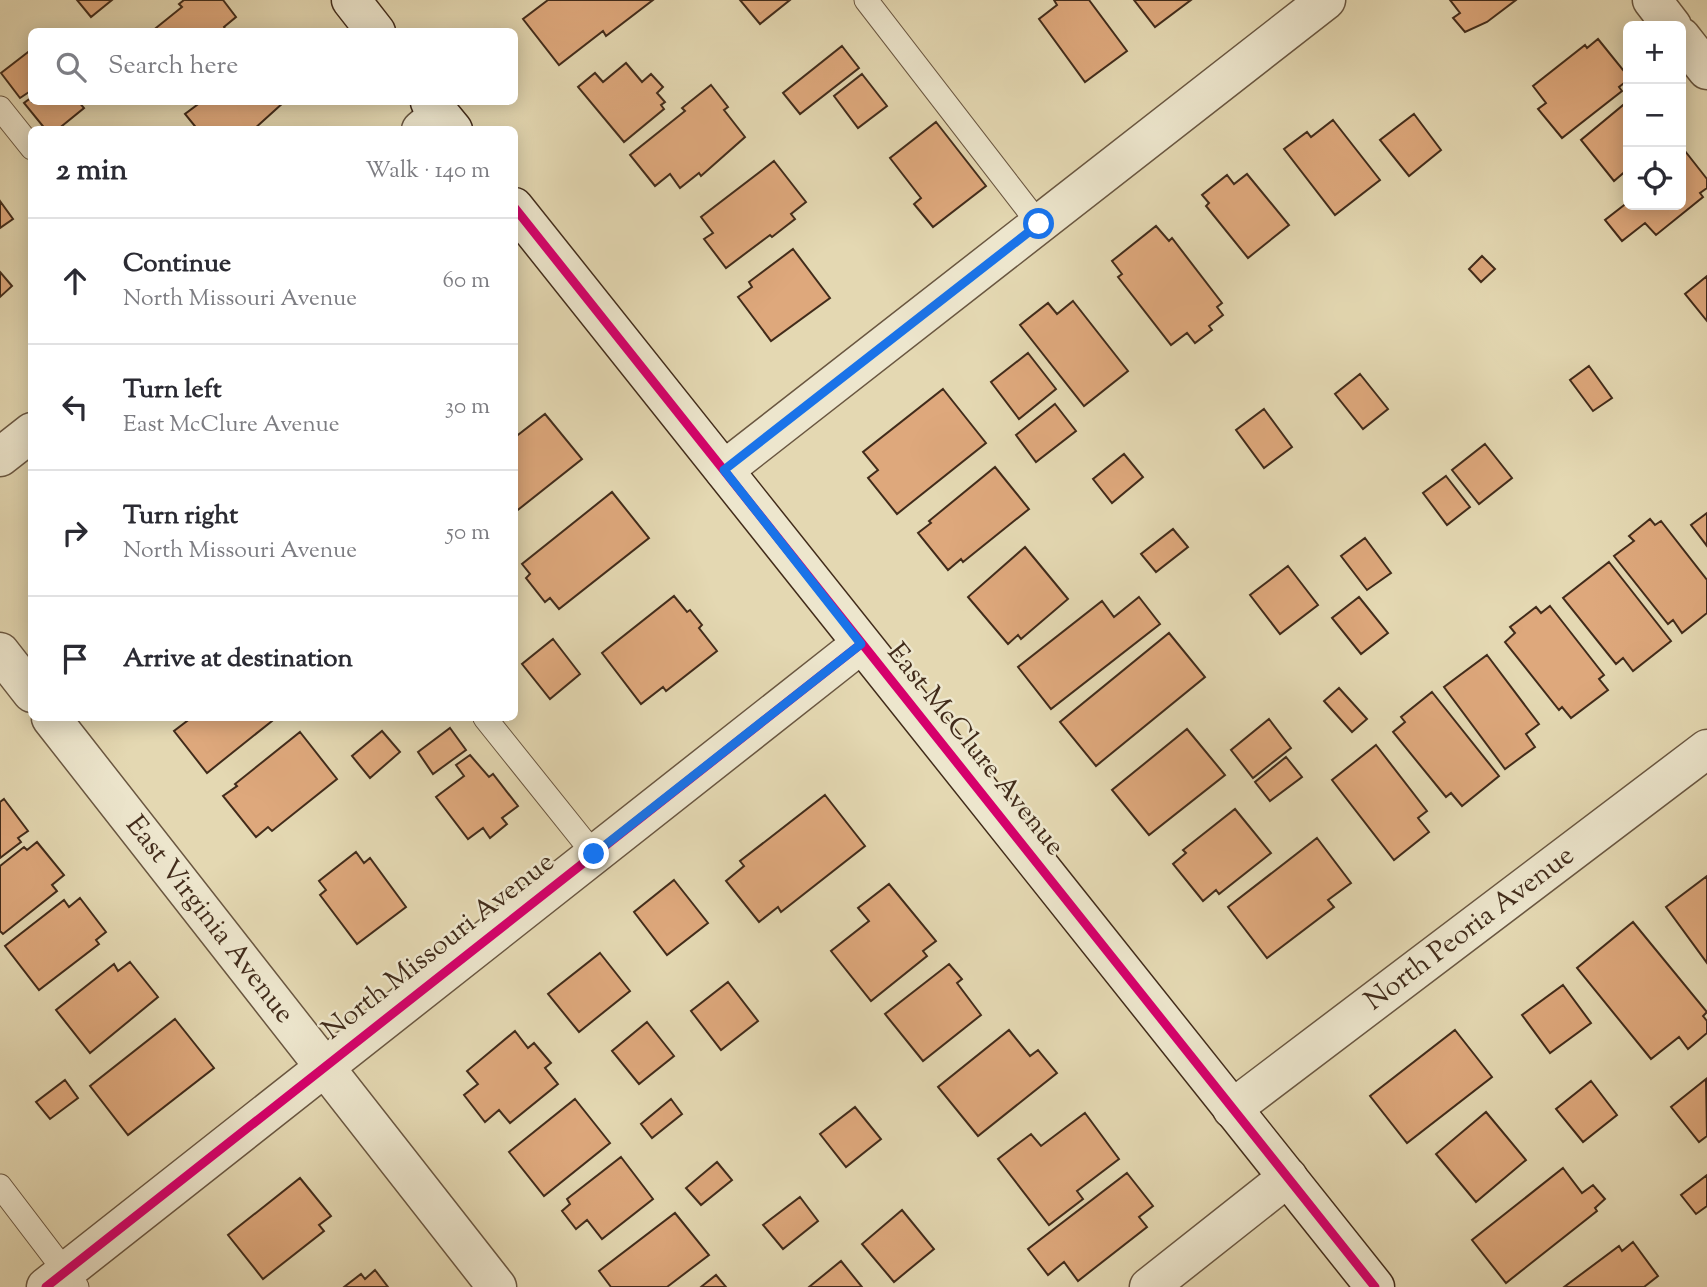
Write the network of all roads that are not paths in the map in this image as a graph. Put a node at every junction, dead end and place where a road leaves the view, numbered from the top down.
1 (351, 0) edge
2 (866, 0) edge
3 (1326, 0) edge
4 (1652, 0) edge
5 (1668, 21) edge
6 (373, 28) edge
7 (1686, 43) edge
8 (1707, 70) edge
9 (0, 108) edge
10 (28, 143) edge
11 (518, 212) edge
12 (1039, 224) junction
13 (28, 435) edge
14 (0, 457) edge
15 (724, 470) junction
16 (861, 644) junction
17 (0, 652) edge
18 (28, 688) edge
19 (53, 721) edge
20 (487, 721) edge
21 (1707, 749) edge
22 (594, 854) junction
23 (323, 1067) junction
24 (1232, 1109) junction
25 (1288, 1177) junction
26 (0, 1186) edge
27 (63, 1282) edge
28 (497, 1287) edge
29 (1150, 1287) edge
30 (1375, 1287) edge

1 - 6 street
2 - 12 lane
3 - 12 street
4 - 5 street
7 - 8 street
9 - 10 lane
11 - 15 street, East McClure Avenue
12 - 15 street
13 - 14 street
15 - 16 street, East McClure Avenue
16 - 22 street, North Missouri Avenue
16 - 24 street, East McClure Avenue
17 - 18 street
19 - 23 street, East Virginia Avenue
20 - 22 lane
21 - 24 street, North Peoria Avenue
22 - 23 street, North Missouri Avenue
23 - 27 street, North Missouri Avenue
23 - 28 street, East Virginia Avenue
24 - 25 street, East McClure Avenue
25 - 29 street
25 - 30 street, East McClure Avenue
26 - 27 lane

